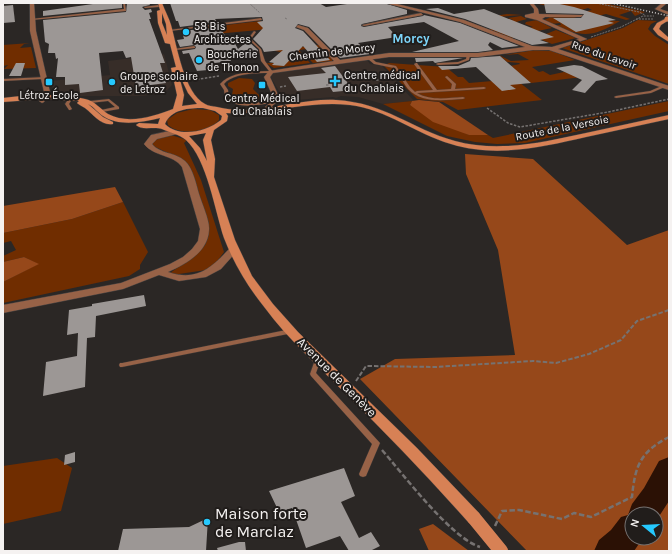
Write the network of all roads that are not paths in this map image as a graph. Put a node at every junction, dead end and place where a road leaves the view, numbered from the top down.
1 (32, 3) edge
2 (124, 3) edge
3 (387, 3) edge
4 (531, 3) edge
5 (665, 3) edge
6 (158, 4) edge
7 (145, 7) dead end
8 (427, 13) junction
9 (538, 16) junction
10 (581, 16) dead end
11 (668, 17) edge
12 (32, 19) junction
13 (261, 19) dead end
14 (364, 25) dead end
15 (161, 26) junction
16 (298, 26) dead end
17 (169, 27) junction
18 (255, 32) dead end
19 (669, 40) edge
20 (194, 47) dead end
21 (531, 48) junction
22 (175, 49) junction
23 (552, 49) junction
24 (468, 55) junction
25 (369, 58) junction
26 (338, 62) junction
27 (416, 64) dead end
28 (438, 64) dead end
29 (270, 72) junction
30 (447, 77) dead end
31 (43, 78) junction
32 (3, 80) edge
33 (667, 87) edge
34 (484, 88) dead end
35 (453, 89) junction
36 (435, 90) junction
37 (414, 92) junction
38 (616, 97) dead end
39 (463, 98) dead end
40 (43, 100) junction
41 (3, 101) edge
42 (87, 103) junction
43 (275, 105) junction
44 (203, 106) junction
45 (176, 110) junction
46 (102, 111) junction
47 (220, 111) junction
48 (93, 113) junction
49 (166, 114) junction
50 (669, 117) edge
51 (222, 123) junction
52 (163, 126) junction
53 (211, 130) junction
54 (177, 133) junction
55 (211, 178) junction
56 (234, 249) junction
57 (159, 271) junction
58 (3, 309) edge
59 (291, 331) junction
60 (318, 359) junction
61 (122, 365) dead end
62 (363, 474) dead end
63 (501, 551) edge

1 - 12 street
2 - 12 lane
3 - 8 street
4 - 9 street
5 - 11 street
6 - 7 lane
6 - 15 main road
6 - 17 main road
8 - 14 street
8 - 21 street
9 - 10 street
9 - 23 street
11 - 19 main road
12 - 31 street
13 - 17 lane
15 - 17 main road
15 - 45 main road
16 - 26 street
17 - 22 main road
18 - 29 lane
20 - 22 lane
21 - 23 street, Rue du Lavoir
21 - 24 street, Chemin de Morcy
22 - 44 main road
23 - 33 street, Rue du Lavoir
24 - 25 street, Chemin de Morcy
24 - 28 lane
25 - 26 street, Chemin de Morcy
25 - 37 lane
26 - 29 street, Chemin de Morcy
27 - 36 lane
29 - 43 street
29 - 43 lane
30 - 35 lane
31 - 32 lane
31 - 40 street
33 - 38 lane
34 - 35 lane
35 - 36 lane
36 - 37 lane
37 - 39 lane
40 - 41 main road
40 - 42 main road
42 - 46 main road
42 - 46 lane
42 - 48 main road
43 - 47 main road, Route de la Versoie
43 - 50 main road, Route de la Versoie
43 - 51 main road, Route de la Versoie
44 - 45 main road
44 - 47 main road, Route de la Versoie
45 - 49 main road
46 - 48 main road
46 - 49 main road
47 - 51 main road
48 - 52 main road
49 - 52 main road
51 - 53 main road, Route de la Versoie
52 - 54 main road, Avenue de Genève
53 - 54 main road
53 - 55 main road, Avenue de Genève
54 - 55 main road, Avenue de Genève
54 - 57 street
55 - 56 main road, Avenue de Genève
56 - 57 street
56 - 59 main road, Avenue de Genève
57 - 58 street
59 - 60 main road, Avenue de Genève
59 - 61 lane
60 - 62 lane
60 - 63 main road, Avenue de Genève, bridge

